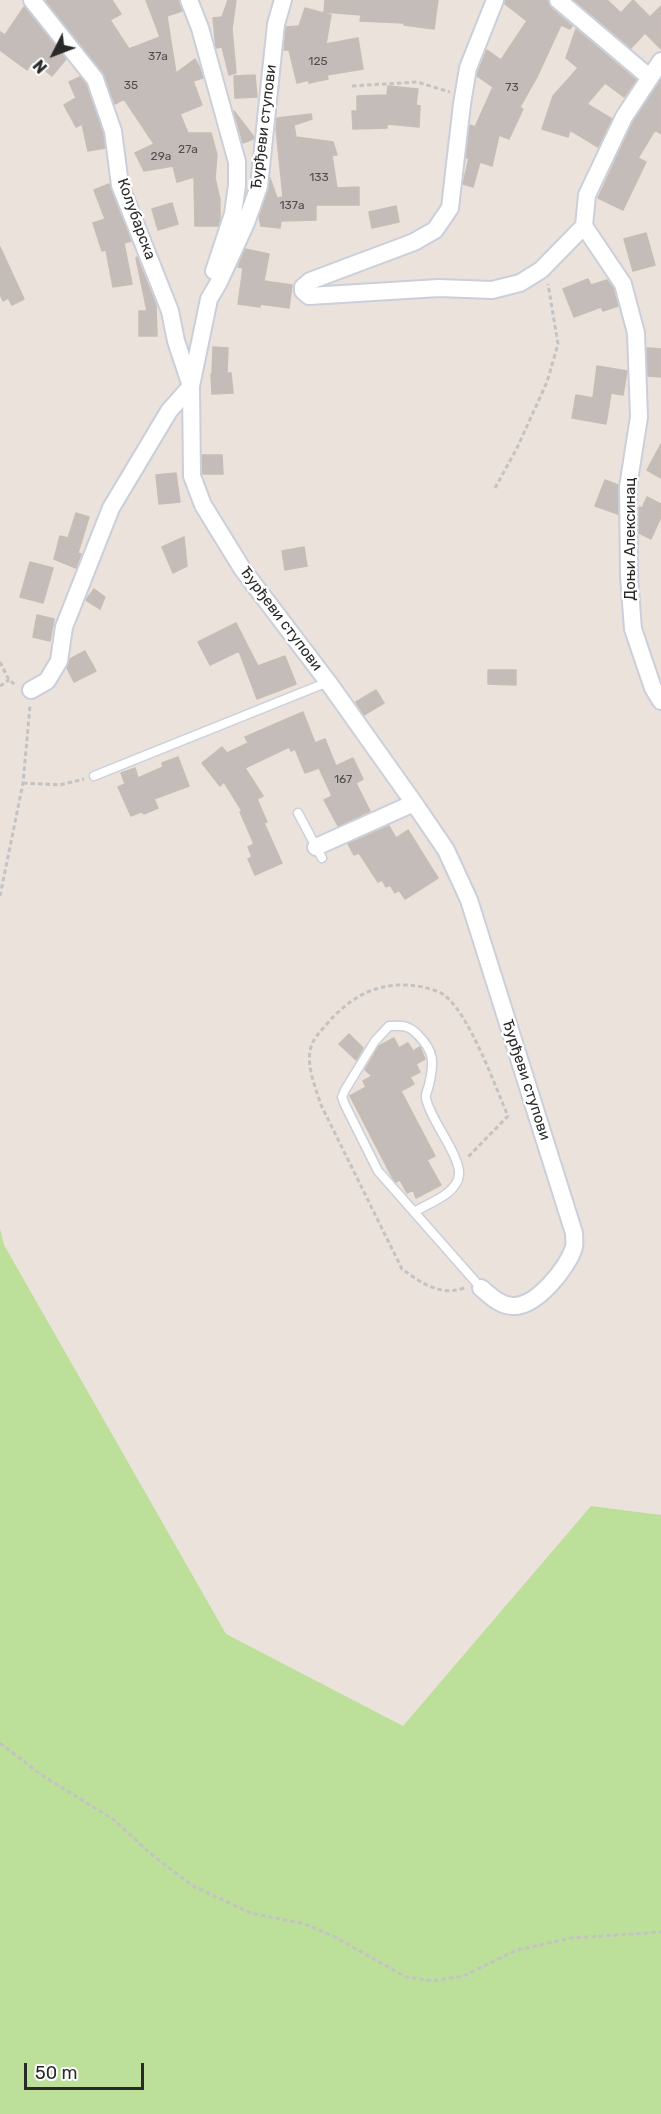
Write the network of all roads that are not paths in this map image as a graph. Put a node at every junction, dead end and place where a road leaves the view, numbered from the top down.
1 (32, 0) edge
2 (189, 0) edge
3 (282, 0) edge
4 (495, 0) edge
5 (558, 0) edge
6 (661, 61) edge
7 (650, 77) junction
8 (584, 226) junction
9 (209, 299) junction
10 (191, 386) junction
11 (327, 681) junction
12 (31, 690) road end
13 (661, 701) edge
14 (94, 776) road end
15 (414, 803) junction
16 (298, 813) dead end
17 (319, 852) joint
18 (414, 1212) junction
19 (478, 1285) joint

1 - 10 street, Колубарска
2 - 9 street
3 - 9 street, Ђурђеви ступови
4 - 8 street
5 - 7 street
6 - 7 street
7 - 8 street
8 - 13 street, Доњи Алексинац
9 - 10 street, Ђурђеви ступови
10 - 11 street, Ђурђеви ступови
10 - 12 street, Ђурђеви ступови
11 - 14 lane, Ђурђеви ступови
11 - 15 street, Ђурђеви ступови
15 - 17 street
15 - 19 street, Ђурђеви ступови
16 - 17 lane
18 - 18 lane
18 - 19 lane

